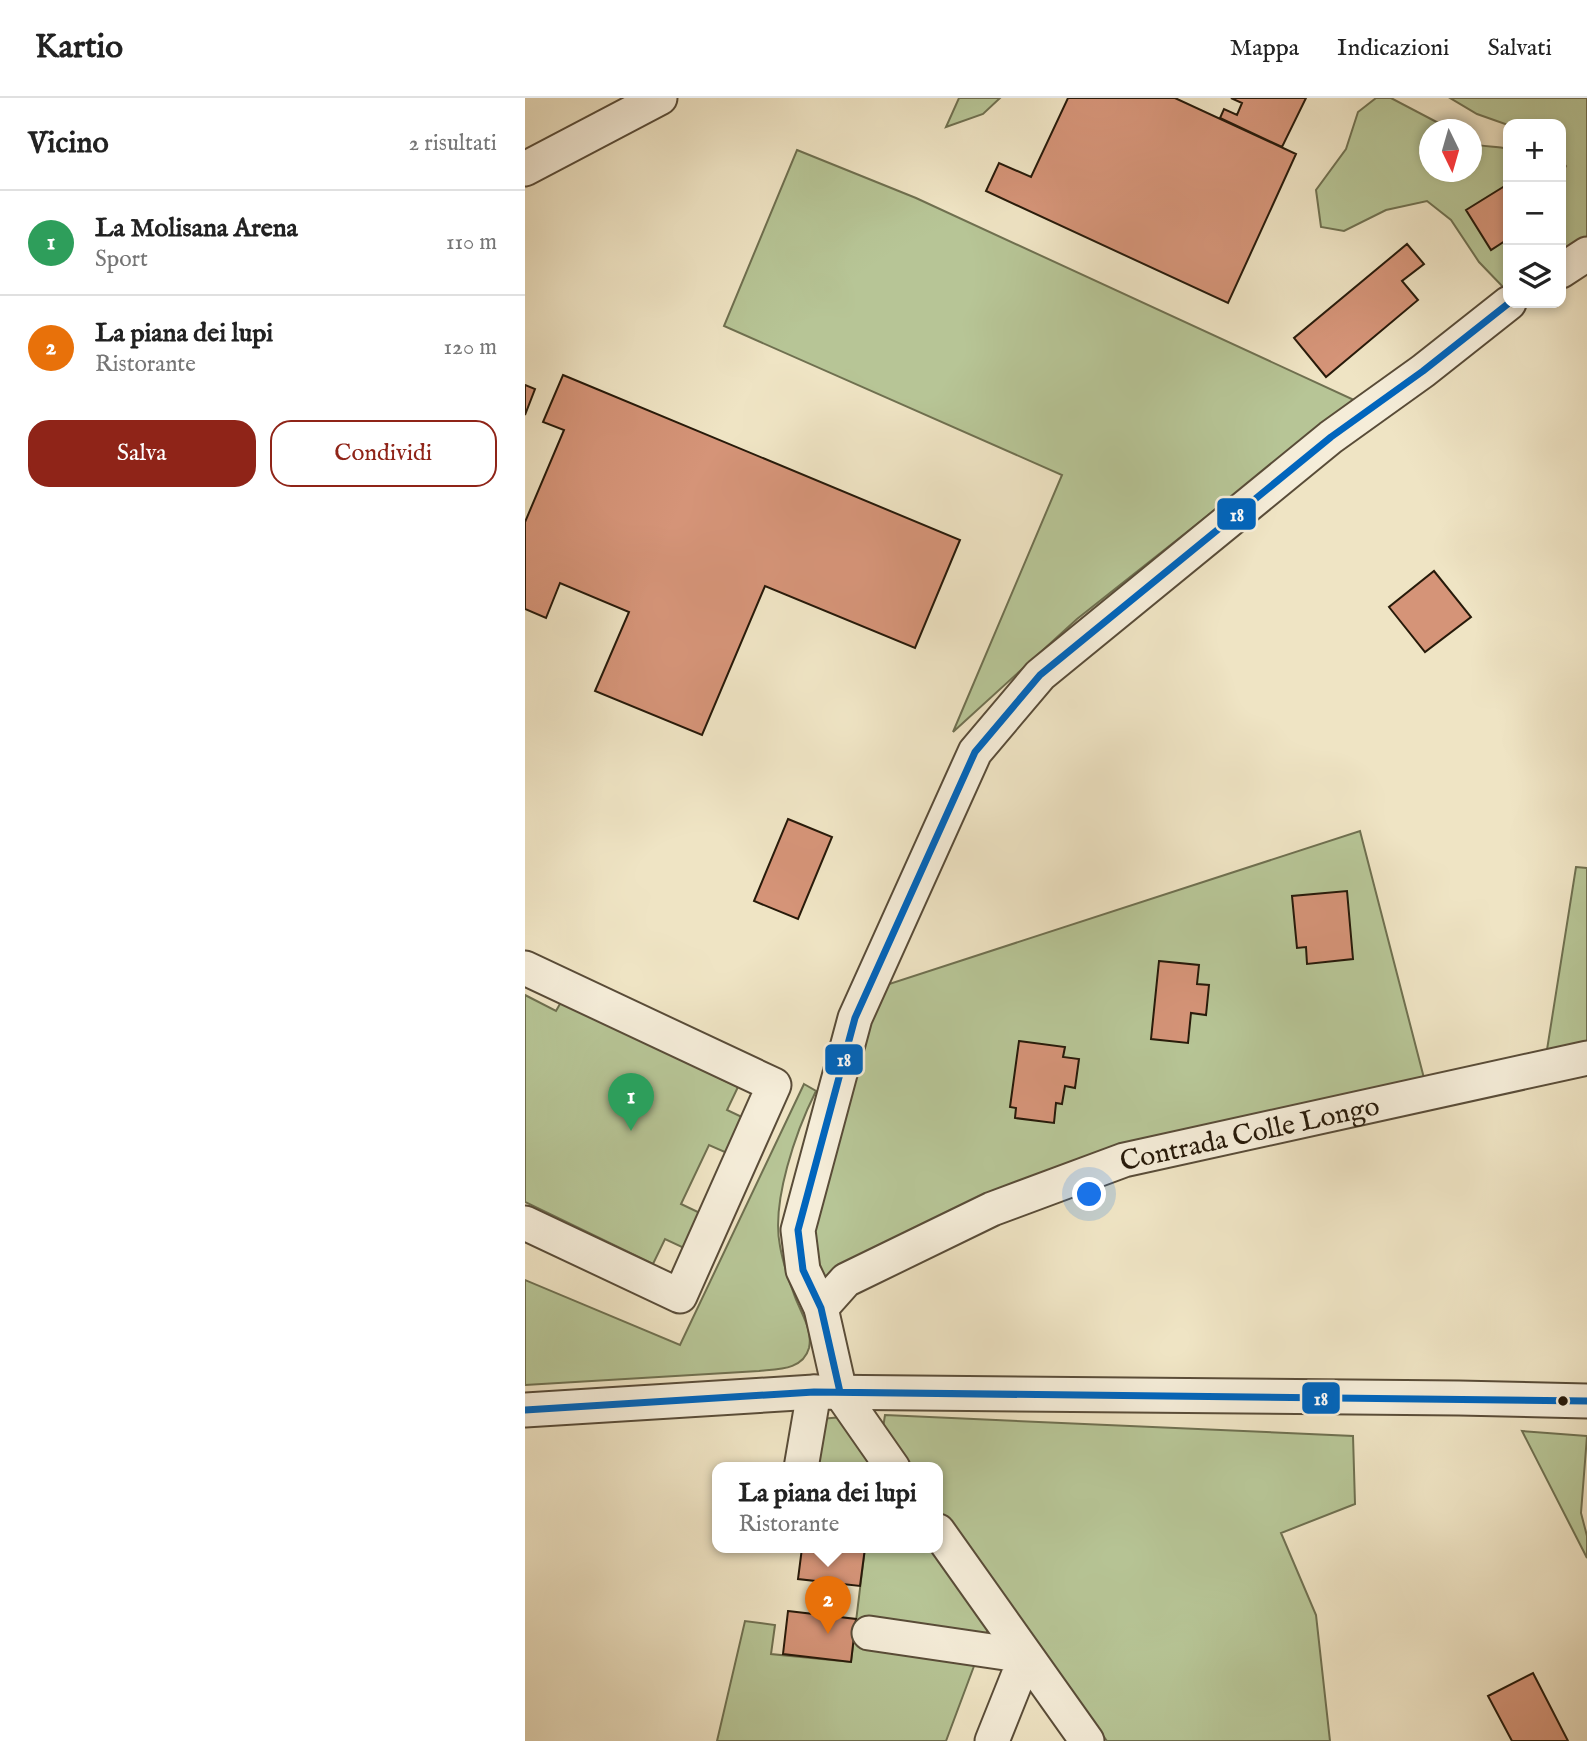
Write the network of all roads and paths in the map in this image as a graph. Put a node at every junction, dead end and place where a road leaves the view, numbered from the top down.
1 (660, 98) edge
2 (525, 169) edge
3 (1587, 254) edge
4 (1566, 268) edge
5 (1503, 308) edge
6 (525, 968) edge
7 (1587, 1058) edge
8 (525, 1223) edge
9 (821, 1308) junction
10 (827, 1392) junction
11 (1587, 1401) edge
12 (525, 1410) edge
13 (803, 1462) edge
14 (888, 1462) edge
15 (943, 1538) edge
16 (869, 1633) dead end
17 (1026, 1656) junction
18 (992, 1741) edge
19 (1087, 1741) edge

1 - 2 street
3 - 4 street
5 - 9 street
6 - 8 street
7 - 9 street, Contrada Colle Longo
9 - 10 street
10 - 11 street
10 - 12 street
10 - 13 street
10 - 14 street
15 - 17 street
16 - 17 street
17 - 18 street
17 - 19 street

